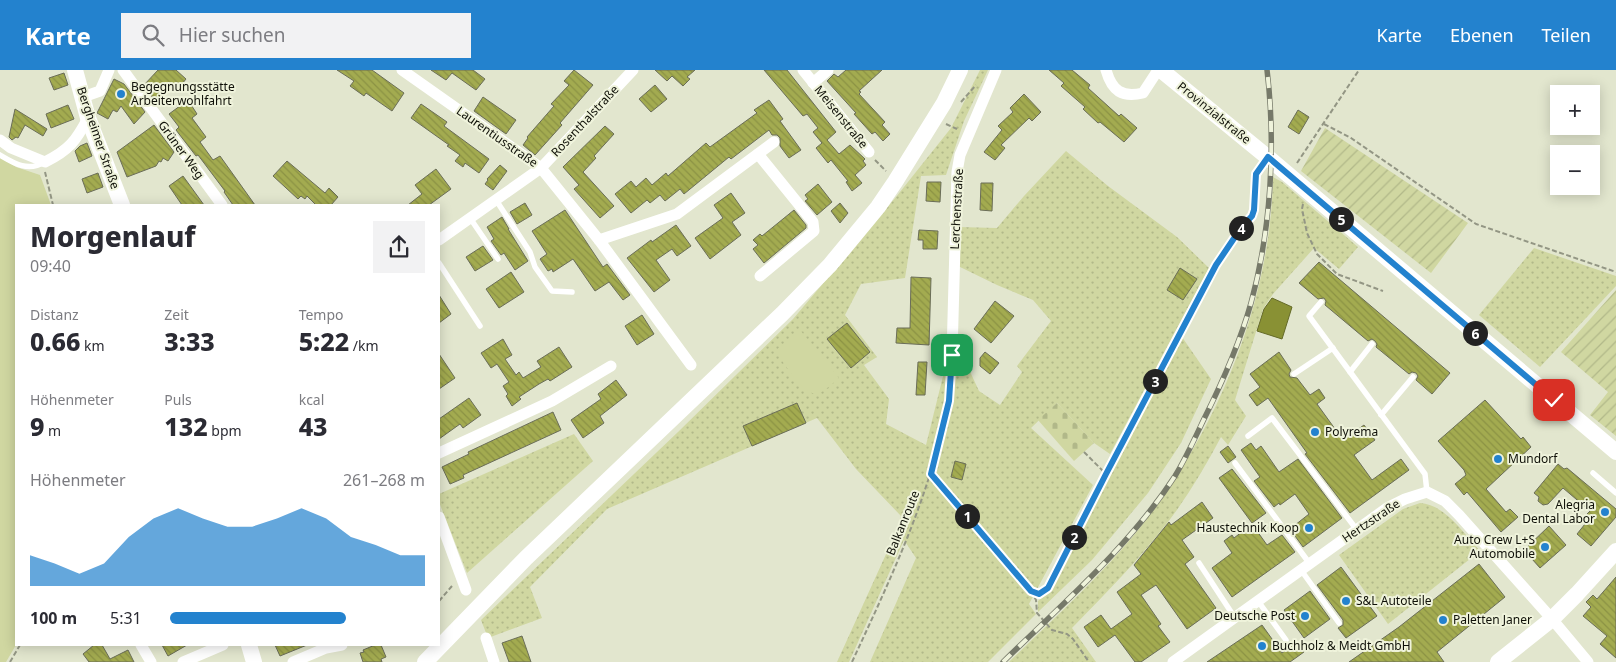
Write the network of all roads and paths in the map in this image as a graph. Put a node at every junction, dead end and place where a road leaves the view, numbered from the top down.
1 (75, 70) edge
2 (109, 70) edge
3 (123, 70) edge
4 (402, 70) edge
5 (633, 70) edge
6 (803, 70) edge
7 (828, 70) edge
8 (960, 70) edge
9 (996, 70) edge
10 (1106, 70) edge
11 (1160, 70) edge
12 (1359, 70) edge
13 (813, 83) junction
14 (82, 98) junction
15 (88, 118) junction
16 (1324, 124) junction
17 (0, 140) edge
18 (774, 142) dead end
19 (869, 152) joint
20 (0, 154) edge
21 (758, 154) junction
22 (1268, 157) junction
23 (45, 162) junction
24 (541, 168) junction
25 (1289, 176) junction
26 (895, 182) junction
27 (1306, 190) junction
28 (496, 200) junction
29 (53, 204) edge
30 (122, 204) edge
31 (221, 204) edge
32 (470, 218) junction
33 (440, 239) edge
34 (599, 240) junction
35 (498, 259) dead end
36 (440, 265) edge
37 (1616, 272) edge
38 (760, 276) dead end
39 (1384, 291) dead end
40 (572, 292) dead end
41 (1321, 302) dead end
42 (480, 326) dead end
43 (1372, 344) dead end
44 (1332, 348) junction
45 (952, 355) joint
46 (691, 365) dead end
47 (612, 366) dead end
48 (1350, 372) junction
49 (1294, 374) dead end
50 (1413, 377) dead end
51 (1381, 415) junction
52 (1248, 436) dead end
53 (440, 452) edge
54 (1084, 452) dead end
55 (1616, 452) edge
56 (1235, 463) dead end
57 (1593, 473) dead end
58 (931, 474) junction
59 (1106, 474) junction
60 (1428, 492) junction
61 (1616, 493) edge
62 (440, 519) edge
63 (1356, 530) junction
64 (1616, 551) edge
65 (1199, 563) dead end
66 (1305, 567) junction
67 (461, 576) junction
68 (466, 590) dead end
69 (1031, 591) junction
70 (440, 600) edge
71 (1258, 601) junction
72 (1235, 618) junction
73 (1552, 619) junction
74 (1339, 623) dead end
75 (486, 638) dead end
76 (1286, 640) dead end
77 (19, 646) edge
78 (143, 646) edge
79 (221, 646) edge
80 (250, 646) edge
81 (337, 646) edge
82 (10, 662) edge
83 (151, 662) edge
84 (182, 662) edge
85 (254, 662) edge
86 (293, 662) edge
87 (425, 662) edge
88 (494, 662) edge
89 (852, 662) edge
90 (1089, 662) edge
91 (1174, 662) edge
92 (1498, 662) edge
93 (1588, 662) edge

1 - 14 main road, Bergheimer Straße
2 - 14 street
3 - 31 street, Grüner Weg
4 - 24 street, Laurentiusstraße
5 - 24 street, Rosenthalstraße
6 - 13 street, Meisenstraße
7 - 13 street, Meisenstraße
8 - 26 main road
9 - 45 street, Lerchenstraße
10 - 11 street
11 - 22 main road, Provinzialstraße
12 - 16 path
13 - 19 street, Meisenstraße
14 - 15 main road, Bergheimer Straße
15 - 23 street
15 - 30 main road, Bergheimer Straße
16 - 25 path
16 - 37 path
17 - 23 street
18 - 21 street
19 - 26 path
20 - 23 lane
21 - 34 street
21 - 38 street
22 - 25 main road, Provinzialstraße
22 - 59 path
23 - 29 path
24 - 28 street, Rosenthalstraße
24 - 34 street, Laurentiusstraße
25 - 27 main road, Provinzialstraße
26 - 87 main road
27 - 39 path
27 - 55 main road, Provinzialstraße
28 - 32 street, Rosenthalstraße
28 - 40 lane
32 - 33 street, Rosenthalstraße
32 - 35 lane
34 - 46 street, Laurentiusstraße
36 - 42 lane
41 - 44 lane
43 - 48 lane
44 - 48 lane
44 - 49 lane
45 - 58 path, Balkanroute
47 - 53 street
48 - 51 lane
50 - 51 lane
51 - 60 lane
52 - 63 lane
54 - 59 path
56 - 66 lane
57 - 61 lane
58 - 69 path
58 - 89 path, Balkanroute
59 - 69 path
60 - 63 street, Hertzstraße
60 - 73 street
62 - 67 street
63 - 66 street, Hertzstraße
64 - 73 main road
65 - 72 lane
66 - 71 street, Hertzstraße
66 - 74 lane
67 - 68 street
67 - 70 path
69 - 90 path
71 - 72 street, Hertzstraße
71 - 76 lane
72 - 91 street, Hertzstraße
73 - 92 main road
73 - 93 street
75 - 88 street
77 - 82 path
78 - 83 street
79 - 84 street
80 - 85 main road
81 - 86 street

